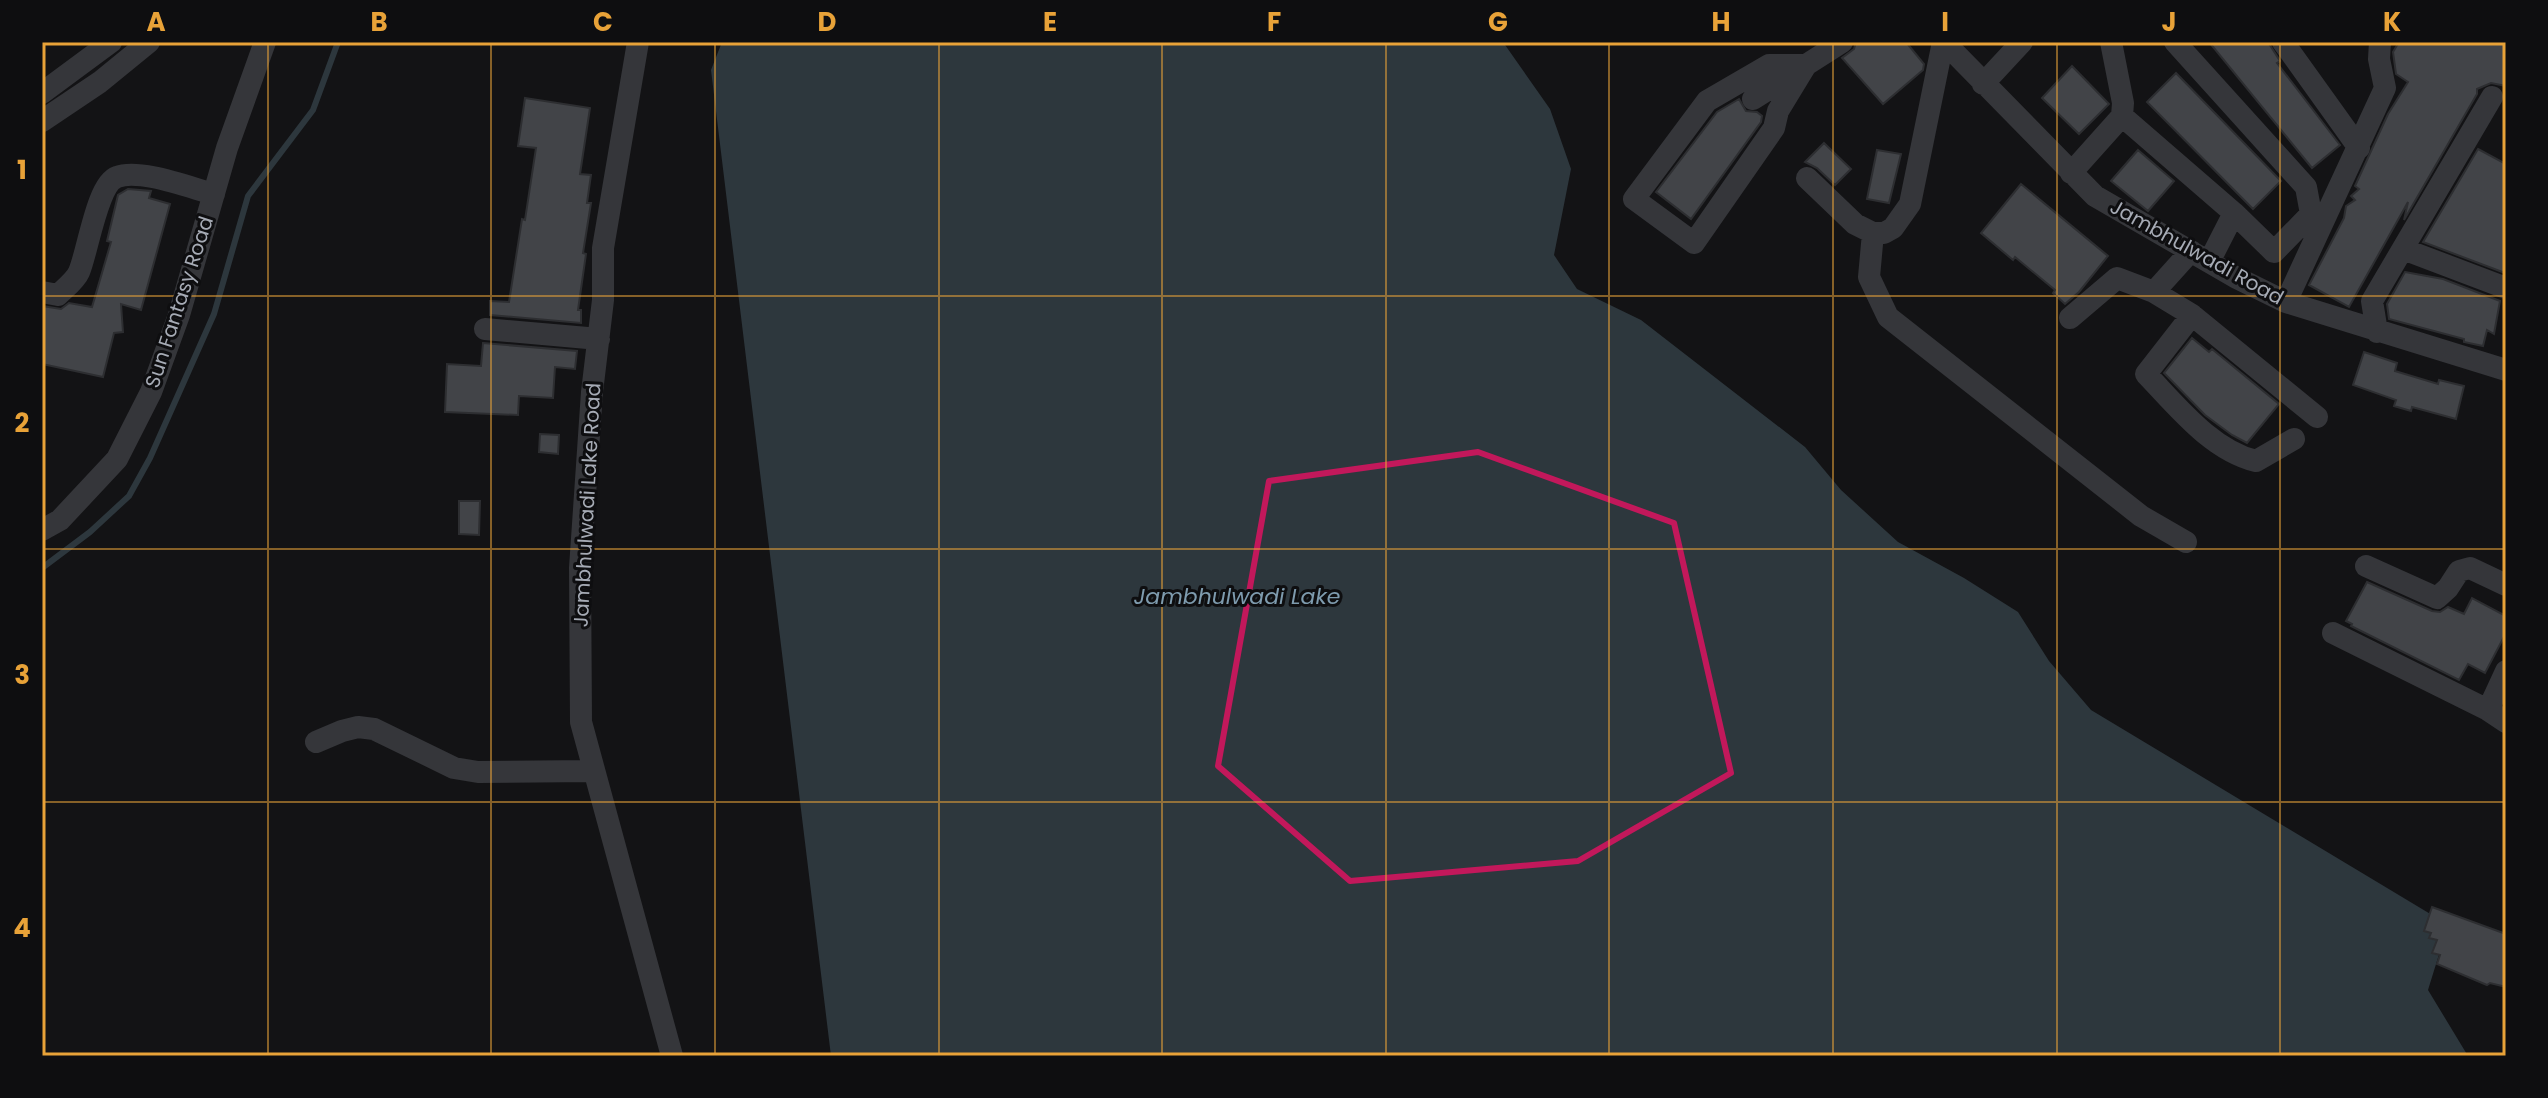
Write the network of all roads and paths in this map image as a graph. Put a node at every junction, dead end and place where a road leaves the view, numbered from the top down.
1 (111, 42) edge
2 (149, 42) edge
3 (265, 42) edge
4 (638, 42) edge
5 (1842, 42) edge
6 (1943, 42) edge
7 (2022, 42) edge
8 (2111, 42) edge
9 (2175, 42) edge
10 (2283, 42) edge
11 (2380, 42) edge
12 (1806, 65) junction
13 (1983, 84) junction
14 (42, 93) edge
15 (2492, 97) dead end
16 (1753, 99) dead end
17 (2122, 116) junction
18 (42, 121) edge
19 (2359, 148) junction
20 (2071, 173) junction
21 (1807, 178) dead end
22 (214, 194) junction
23 (2234, 213) junction
24 (1873, 233) junction
25 (2403, 249) junction
26 (2200, 257) junction
27 (2506, 288) edge
28 (42, 292) edge
29 (2154, 292) junction
30 (2286, 302) junction
31 (2192, 315) junction
32 (2070, 318) dead end
33 (485, 329) dead end
34 (2377, 332) junction
35 (599, 339) junction
36 (2506, 370) edge
37 (2317, 417) dead end
38 (2294, 439) dead end
39 (42, 530) edge
40 (2186, 542) dead end
41 (2366, 566) dead end
42 (2506, 585) edge
43 (2333, 633) dead end
44 (2506, 671) edge
45 (2497, 716) edge
46 (316, 742) dead end
47 (593, 771) junction
48 (672, 1056) edge

1 - 14 street
2 - 18 street
3 - 22 street, Sun Fantasy Road
4 - 35 street, Jambhulwadi Lake Road
5 - 12 street
6 - 13 street, Jambhulwadi Road
6 - 24 street
7 - 13 street
8 - 17 street
9 - 23 street
10 - 19 street
11 - 19 street
12 - 12 street
12 - 16 street
13 - 20 street, Jambhulwadi Road
15 - 25 street
17 - 20 street
17 - 23 street
19 - 30 street
20 - 26 street, Jambhulwadi Road
21 - 24 street
22 - 28 street
22 - 39 street, Sun Fantasy Road
23 - 26 street
24 - 40 street
25 - 27 street
25 - 34 street
26 - 29 street
26 - 30 street, Jambhulwadi Road
29 - 31 street
29 - 32 street
30 - 34 street, Jambhulwadi Road
31 - 37 street
31 - 38 street
33 - 35 street
34 - 36 street, Jambhulwadi Road
35 - 47 street, Jambhulwadi Lake Road
41 - 42 street
43 - 45 street
44 - 45 street
46 - 47 street
47 - 48 street, Jambhulwadi Lake Road

